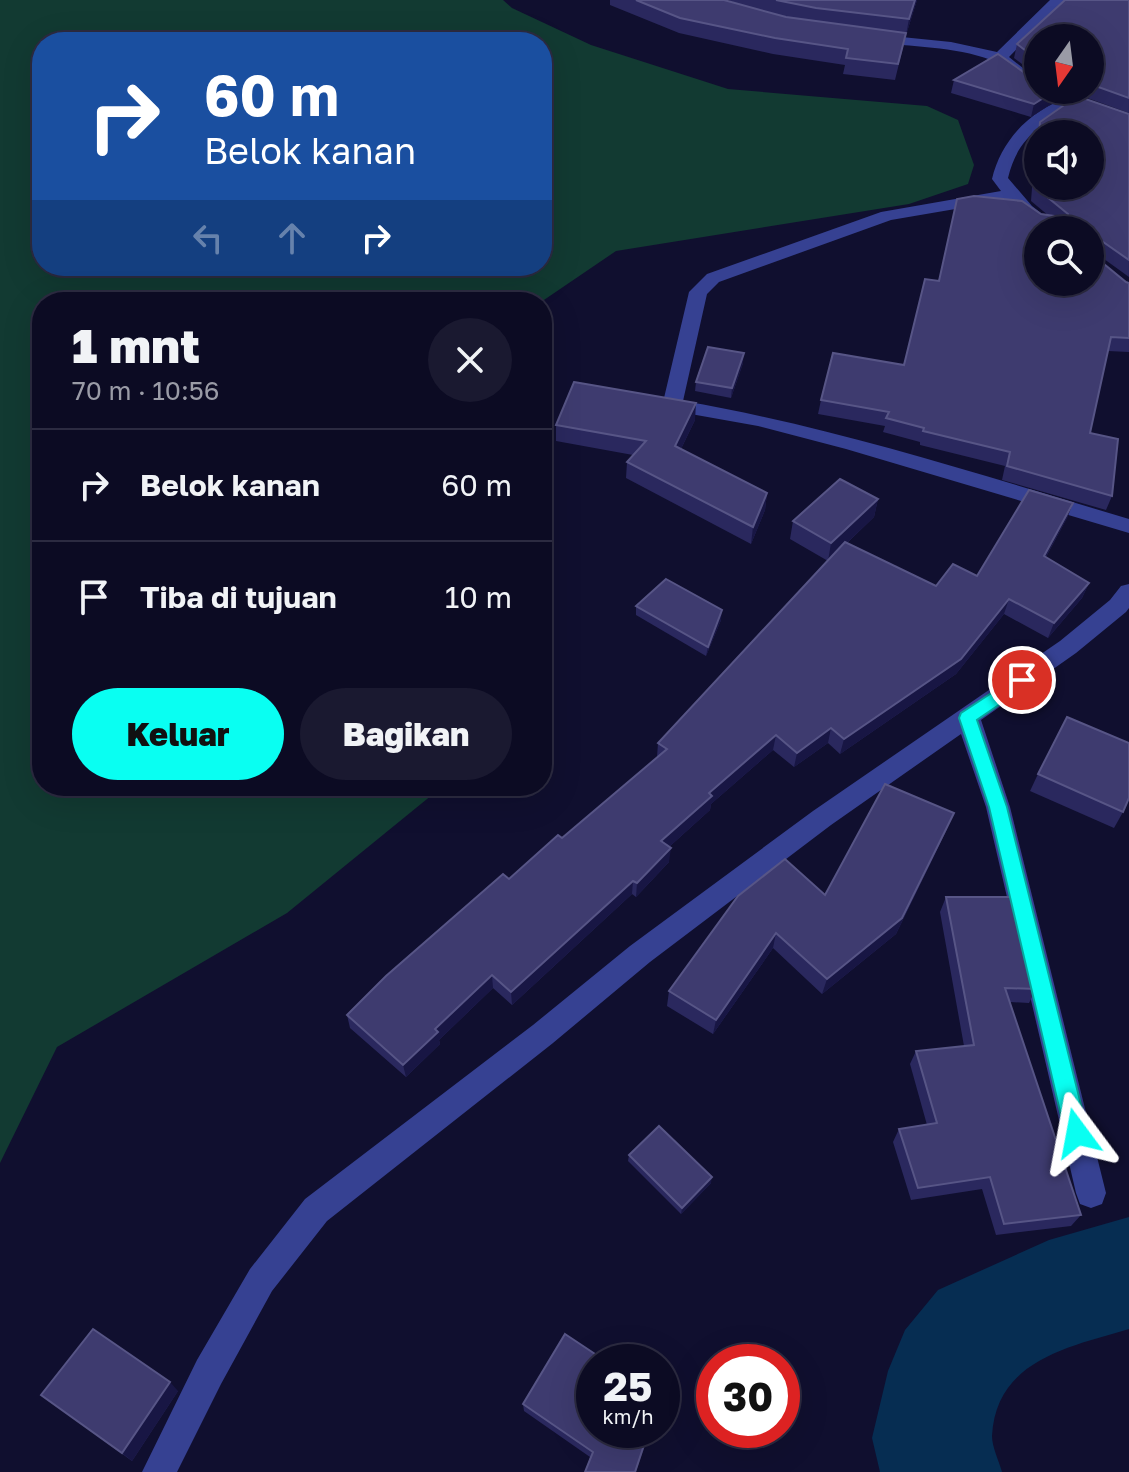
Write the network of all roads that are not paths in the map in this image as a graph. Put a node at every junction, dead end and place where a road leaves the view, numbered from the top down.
1 (1058, 0) edge
2 (858, 36) edge
3 (1000, 58) junction
4 (1024, 76) edge
5 (1077, 104) edge
6 (1012, 194) junction
7 (1034, 216) edge
8 (642, 401) edge
9 (672, 406) junction
10 (1129, 526) edge
11 (1129, 592) edge
12 (968, 718) junction
13 (1091, 1193) dead end
14 (159, 1472) edge

1 - 3 street
2 - 3 street
3 - 4 street
5 - 6 street
6 - 7 street
6 - 9 street
8 - 9 street
9 - 10 street
11 - 12 street
12 - 13 street
12 - 14 street

